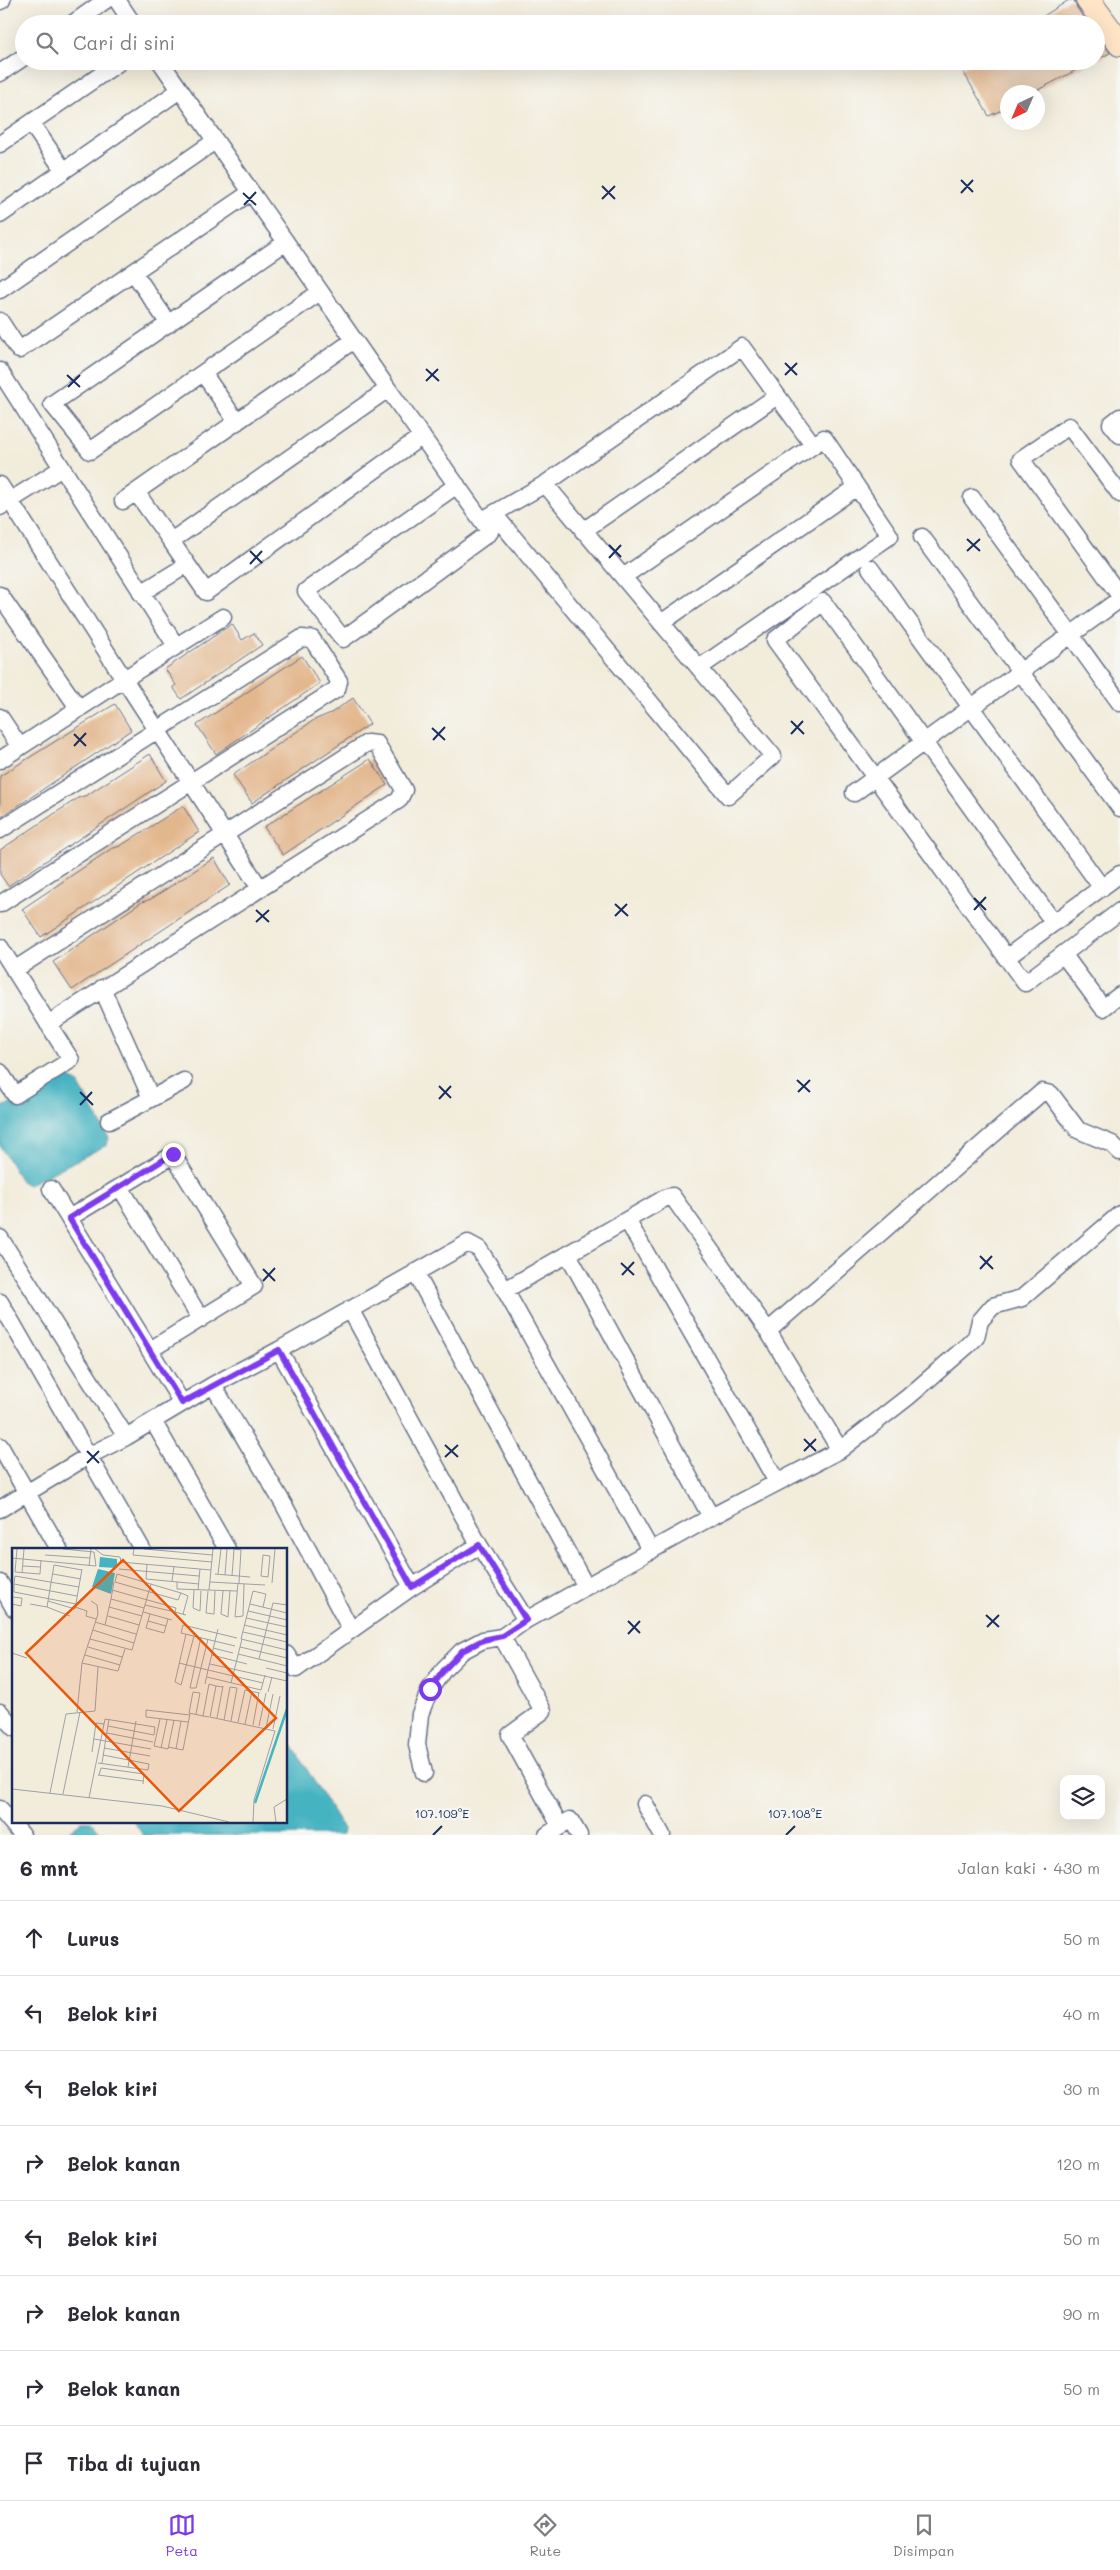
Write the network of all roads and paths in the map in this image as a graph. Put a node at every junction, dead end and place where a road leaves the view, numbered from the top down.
1 (106, 0) edge
2 (117, 0) edge
3 (1088, 0) edge
4 (85, 15) edge
5 (127, 15) edge
6 (1099, 15) edge
7 (1105, 23) edge
8 (1120, 44) edge
9 (15, 63) edge
10 (108, 70) edge
11 (166, 70) edge
12 (0, 74) edge
13 (180, 90) junction
14 (31, 123) junction
15 (215, 142) junction
16 (0, 144) edge
17 (64, 171) junction
18 (251, 192) junction
19 (0, 215) edge
20 (286, 242) junction
21 (134, 274) junction
22 (0, 290) edge
23 (320, 292) junction
24 (0, 321) edge
25 (169, 324) junction
26 (354, 340) junction
27 (0, 371) edge
28 (203, 373) junction
29 (388, 389) junction
30 (777, 396) junction
31 (1120, 417) edge
32 (237, 422) junction
33 (1120, 435) edge
34 (422, 436) junction
35 (813, 445) junction
36 (62, 468) junction
37 (545, 484) junction
38 (457, 485) junction
39 (0, 486) edge
40 (857, 487) junction
41 (1120, 494) edge
42 (972, 498) dead end
43 (5, 504) edge
44 (488, 517) junction
45 (583, 531) junction
46 (922, 537) dead end
47 (171, 541) junction
48 (870, 568) dead end
49 (177, 571) dead end
50 (623, 578) junction
51 (141, 593) junction
52 (0, 594) edge
53 (1120, 597) edge
54 (223, 617) dead end
55 (661, 623) junction
56 (1071, 635) junction
57 (176, 646) junction
58 (699, 668) junction
59 (1020, 672) junction
60 (124, 679) junction
61 (1120, 703) edge
62 (971, 707) junction
63 (79, 709) junction
64 (0, 717) edge
65 (157, 729) junction
66 (923, 742) junction
67 (20, 747) junction
68 (0, 760) edge
69 (875, 778) junction
70 (191, 782) junction
71 (854, 793) dead end
72 (1120, 808) edge
73 (0, 830) edge
74 (225, 834) junction
75 (1120, 874) edge
76 (259, 887) junction
77 (1102, 888) junction
78 (0, 904) edge
79 (1120, 911) edge
80 (1054, 923) junction
81 (0, 947) edge
82 (1063, 954) junction
83 (1006, 958) junction
84 (14, 970) junction
85 (102, 988) junction
86 (1120, 995) edge
87 (48, 1024) junction
88 (0, 1072) edge
89 (184, 1081) dead end
90 (151, 1098) junction
91 (109, 1121) dead end
92 (1120, 1152) edge
93 (120, 1187) junction
94 (50, 1189) dead end
95 (1120, 1214) edge
96 (69, 1218) junction
97 (627, 1220) junction
98 (0, 1238) edge
99 (568, 1254) junction
100 (415, 1272) junction
101 (505, 1290) junction
102 (0, 1302) edge
103 (350, 1308) junction
104 (201, 1319) junction
105 (768, 1331) junction
106 (150, 1350) junction
107 (279, 1350) junction
108 (214, 1385) junction
109 (182, 1403) junction
110 (154, 1421) junction
111 (126, 1437) junction
112 (0, 1446) edge
113 (840, 1450) junction
114 (88, 1456) junction
115 (777, 1482) junction
116 (27, 1494) junction
117 (0, 1509) edge
118 (711, 1516) junction
119 (479, 1545) junction
120 (58, 1548) edge
121 (141, 1548) edge
122 (226, 1548) edge
123 (651, 1551) junction
124 (0, 1583) edge
125 (412, 1587) junction
126 (586, 1587) junction
127 (12, 1604) edge
128 (526, 1620) junction
129 (351, 1630) junction
130 (502, 1636) junction
131 (291, 1673) edge
132 (0, 1712) edge
133 (12, 1726) edge
134 (424, 1773) dead end
135 (645, 1804) dead end
136 (0, 1809) edge
137 (553, 1831) edge
138 (19, 1834) edge
139 (579, 1835) edge
140 (662, 1835) edge

1 - 4 street
2 - 5 street
3 - 6 main road
7 - 8 main road
9 - 12 street
10 - 14 street
11 - 13 street
13 - 15 street
13 - 17 street
14 - 16 street
14 - 17 street
15 - 18 street
15 - 22 street
17 - 19 street
18 - 20 street
18 - 21 street
20 - 23 street
20 - 25 street
21 - 24 street
21 - 25 street
23 - 26 street
23 - 28 street
25 - 28 street
26 - 29 street
26 - 32 street
27 - 36 street
28 - 32 street
29 - 34 street
29 - 47 street
30 - 35 street
30 - 37 street
30 - 45 street
31 - 33 street
32 - 47 street
34 - 38 street
34 - 47 street
35 - 40 street
35 - 50 street
36 - 43 street
36 - 51 street
37 - 44 street
37 - 45 street
38 - 44 street
38 - 44 street
39 - 43 street
40 - 55 street
40 - 58 street
41 - 53 street
42 - 56 street
43 - 60 street
44 - 58 street
45 - 50 street
46 - 59 street
48 - 62 street
49 - 51 street
50 - 55 street
51 - 57 street
52 - 63 street
53 - 56 street
54 - 57 street
55 - 58 street
56 - 59 street
56 - 61 street
57 - 60 street
59 - 62 street
59 - 72 street
60 - 63 street
60 - 65 street
62 - 66 street
62 - 77 street
63 - 67 street
64 - 67 street
65 - 70 street
65 - 70 street
65 - 73 street
66 - 69 street
66 - 69 street
66 - 80 street
67 - 68 street
69 - 71 street
69 - 83 street
70 - 74 street
70 - 78 street
74 - 76 street
74 - 76 street
74 - 84 street
75 - 77 street
76 - 85 street
77 - 80 street
79 - 82 street
80 - 83 street
81 - 84 street
82 - 83 street
82 - 86 street
84 - 87 street
85 - 87 street
85 - 90 street
87 - 88 street
89 - 90 street
90 - 91 street
92 - 105 street
93 - 96 street
93 - 104 street
93 - 104 street
94 - 96 street
95 - 113 street
96 - 106 street
97 - 99 street
97 - 105 street
97 - 115 street
98 - 111 street
99 - 101 street
99 - 118 street
100 - 101 street
100 - 103 street
100 - 126 street
101 - 123 street
102 - 114 street
103 - 107 street
103 - 119 street
104 - 106 street
105 - 113 street
106 - 109 street
107 - 108 street
107 - 125 street
108 - 109 street
108 - 129 street
109 - 110 street
110 - 111 street
110 - 122 street
111 - 114 street
112 - 116 street
113 - 115 street
114 - 116 street
114 - 121 street
115 - 118 street
116 - 117 street
116 - 120 street
118 - 123 street
119 - 125 street
119 - 128 street
123 - 126 street
124 - 127 street
125 - 129 street
126 - 128 street
128 - 130 street
129 - 131 street
130 - 134 street
130 - 137 street
132 - 133 street
135 - 140 street
136 - 138 street
137 - 139 street

